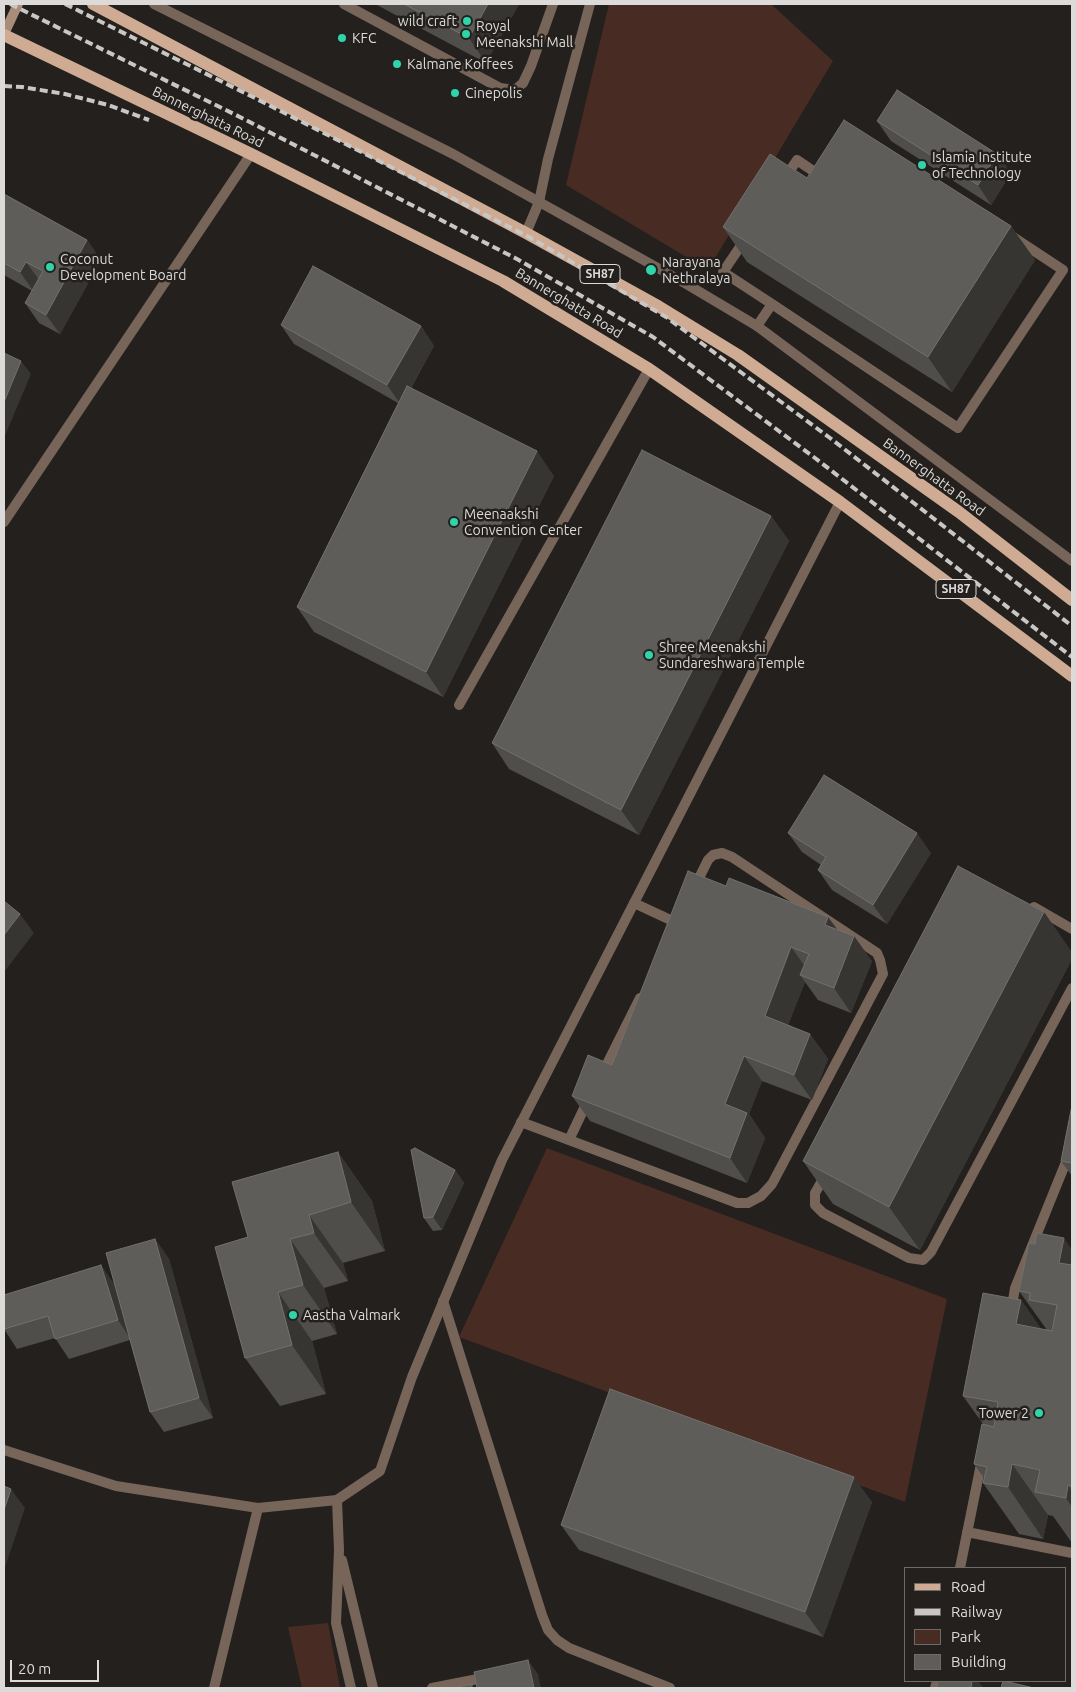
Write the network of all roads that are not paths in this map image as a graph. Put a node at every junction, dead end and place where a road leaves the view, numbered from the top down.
1 (18, 4) edge
2 (93, 4) edge
3 (154, 4) edge
4 (344, 4) edge
5 (553, 4) edge
6 (590, 4) edge
7 (4, 34) edge
8 (251, 154) junction
9 (829, 159) edge
10 (781, 184) edge
11 (539, 202) junction
12 (750, 232) edge
13 (1005, 232) edge
14 (526, 233) junction
15 (772, 304) junction
16 (757, 326) junction
17 (649, 369) junction
18 (840, 502) junction
19 (4, 522) edge
20 (1072, 562) edge
21 (1072, 600) edge
22 (1072, 676) edge
23 (459, 705) dead end
24 (690, 896) edge
25 (634, 903) junction
26 (1025, 903) edge
27 (677, 923) edge
28 (1072, 929) edge
29 (1072, 988) edge
30 (642, 992) edge
31 (521, 1122) junction
32 (569, 1140) junction
33 (1072, 1148) edge
34 (830, 1167) edge
35 (443, 1301) junction
36 (1008, 1327) edge
37 (984, 1444) edge
38 (4, 1450) edge
39 (337, 1500) junction
40 (258, 1508) junction
41 (967, 1532) junction
42 (339, 1550) junction
43 (1072, 1553) edge
44 (960, 1567) edge
45 (498, 1675) edge
46 (936, 1684) edge
47 (950, 1687) edge
48 (214, 1688) edge
49 (351, 1688) edge
50 (374, 1688) edge
51 (432, 1688) edge
52 (670, 1688) edge

1 - 7 main road
2 - 14 main road, Bannerghatta Road / SH87
3 - 11 street
4 - 5 street
6 - 11 street
7 - 8 main road, Bannerghatta Road / SH87
8 - 17 main road, Bannerghatta Road / SH87
8 - 19 street
9 - 10 street
11 - 14 street
11 - 16 street
12 - 15 street
13 - 15 street
14 - 21 main road, Bannerghatta Road / SH87
15 - 16 street
16 - 20 street
17 - 18 main road, Bannerghatta Road / SH87
17 - 23 street
18 - 22 main road, Bannerghatta Road / SH87
18 - 25 street
24 - 32 street
25 - 27 street
25 - 31 street
26 - 28 street
29 - 34 street
30 - 32 street
31 - 32 street
31 - 35 street
33 - 36 street
35 - 39 street
35 - 52 street
37 - 41 street
38 - 40 street
39 - 40 street
39 - 42 street
40 - 48 street
41 - 43 street
41 - 44 street
42 - 49 street
42 - 50 street
45 - 51 street
46 - 47 street

